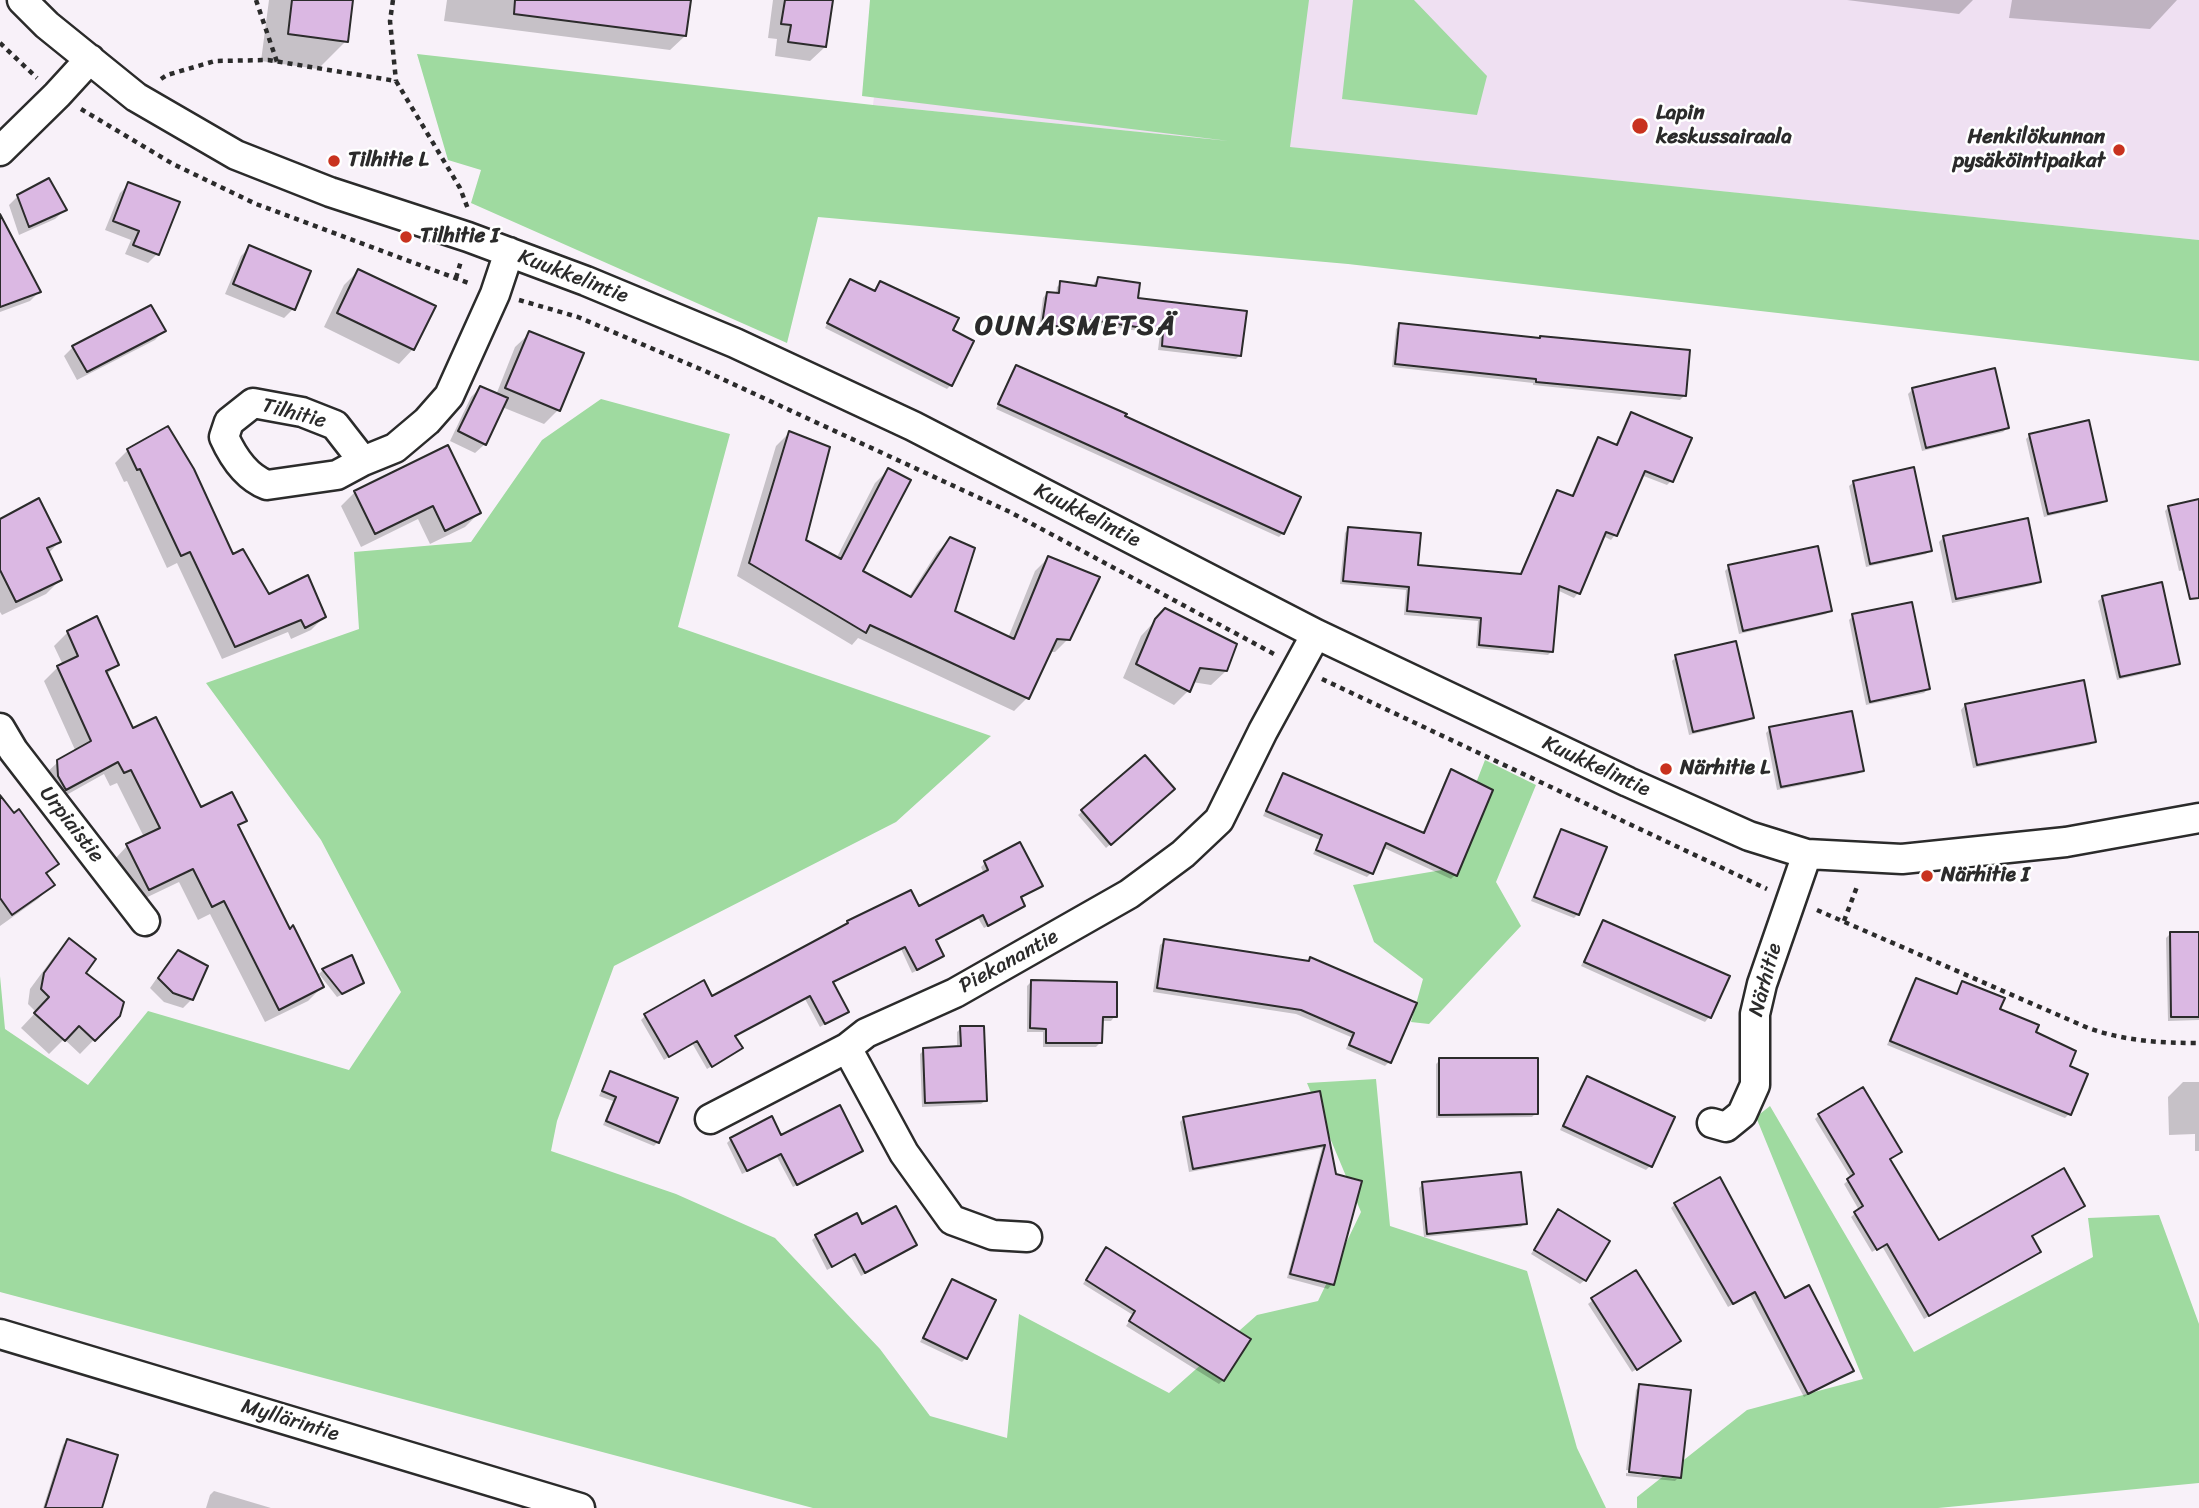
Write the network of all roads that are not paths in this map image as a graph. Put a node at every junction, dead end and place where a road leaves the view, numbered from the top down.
1 (22, 0) edge
2 (90, 60) junction
3 (0, 151) edge
4 (509, 252) junction
5 (363, 461) dead end
6 (1315, 634) junction
7 (0, 728) edge
8 (2199, 818) edge
9 (1807, 854) junction
10 (145, 921) dead end
11 (847, 1048) junction
12 (710, 1119) dead end
13 (1712, 1123) dead end
14 (1027, 1237) dead end
15 (0, 1334) edge
16 (580, 1508) edge

1 - 2 street, Kuukkelintie
2 - 3 street
2 - 4 street, Kuukkelintie
4 - 5 street
4 - 6 street, Kuukkelintie
6 - 9 street, Kuukkelintie
6 - 11 street, Piekanantie
7 - 10 street, Urpiaistie
8 - 9 street, Kuukkelintie
9 - 13 street, Närhitie
11 - 12 street, Piekanantie
11 - 14 street
15 - 16 street, Myllärintie

